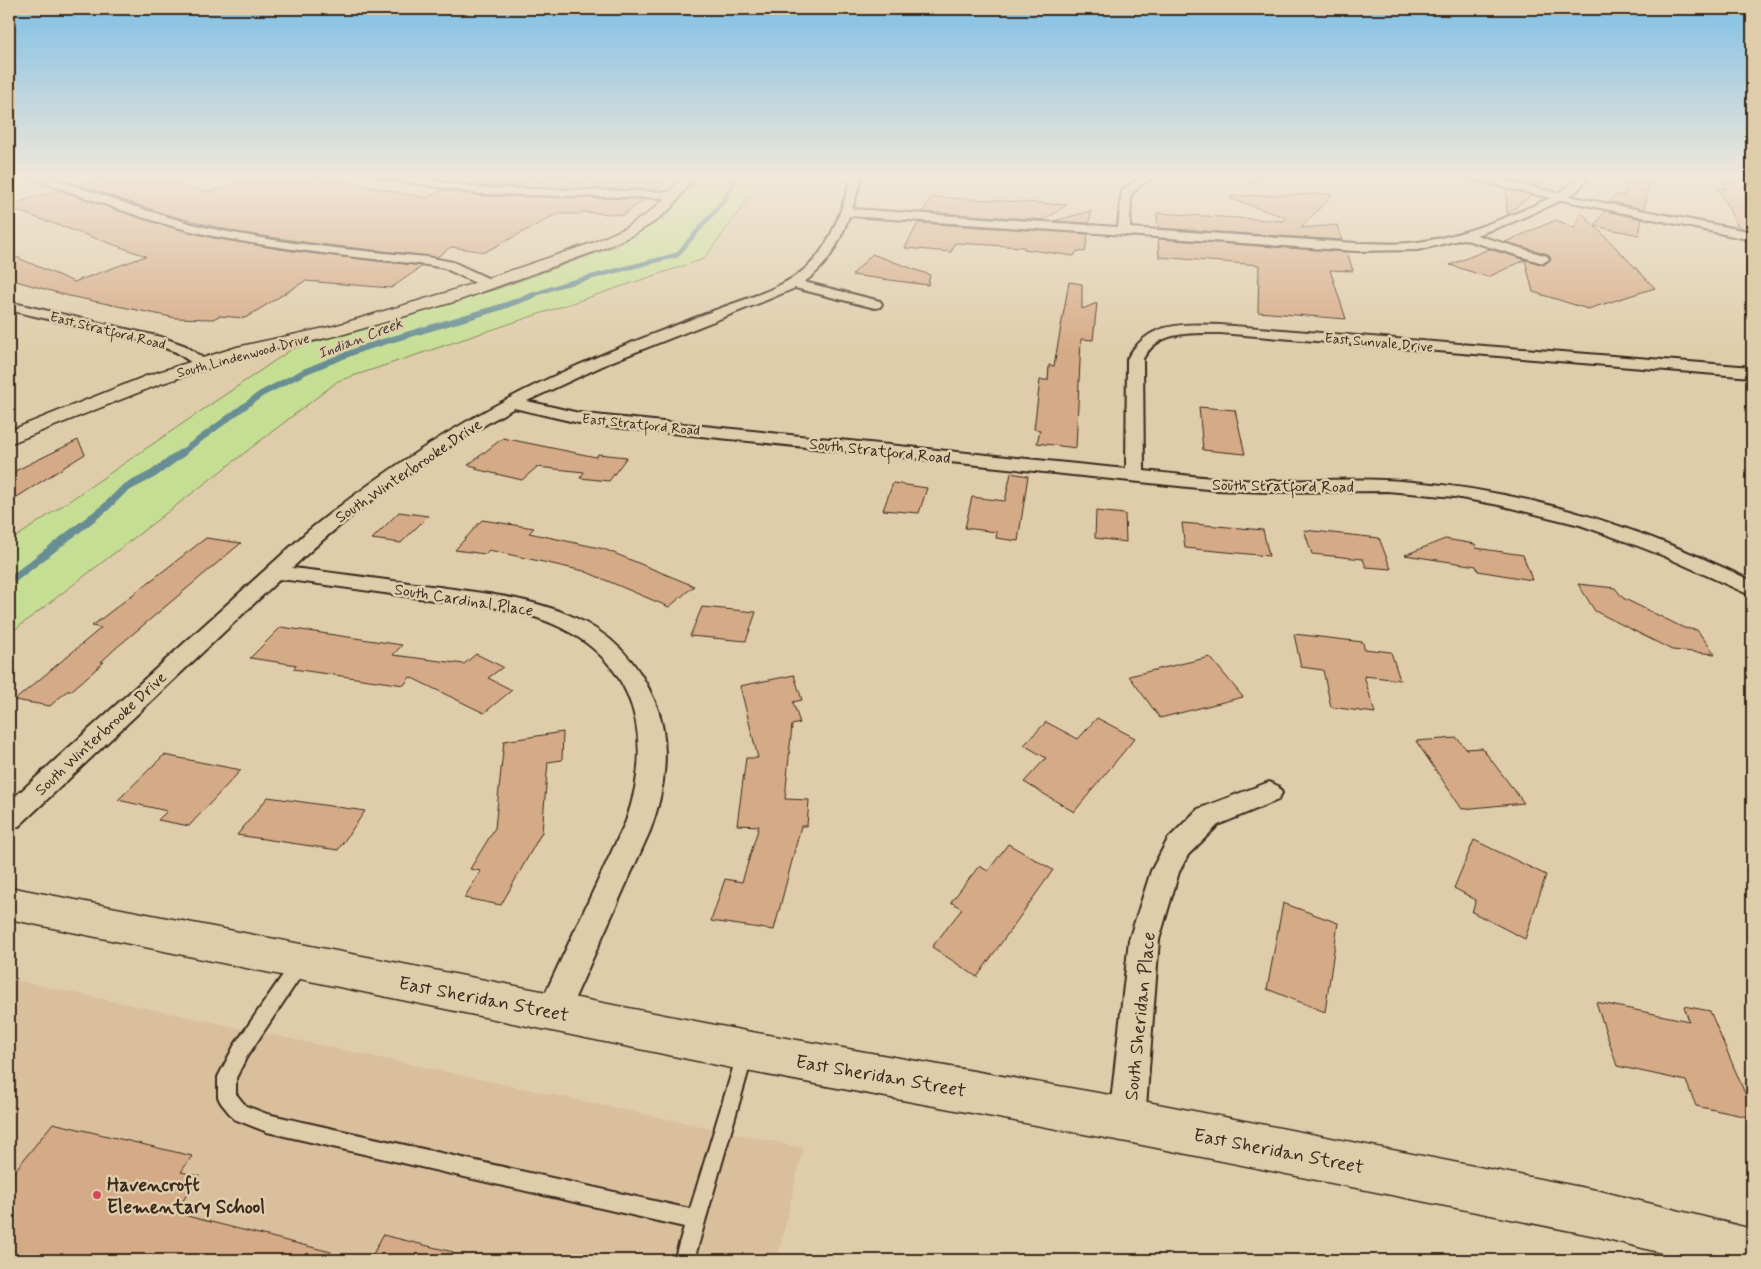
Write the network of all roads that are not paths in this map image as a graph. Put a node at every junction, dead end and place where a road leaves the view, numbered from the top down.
1 (224, 234) edge
2 (621, 234) edge
3 (835, 234) edge
4 (1174, 234) edge
5 (1464, 235) joint
6 (1543, 260) dead end
7 (792, 283) junction
8 (489, 284) junction
9 (874, 304) dead end
10 (12, 309) edge
11 (203, 364) junction
12 (1752, 372) edge
13 (513, 403) junction
14 (9, 438) edge
15 (769, 438) joint
16 (1135, 476) junction
17 (275, 572) junction
18 (1752, 589) edge
19 (1269, 792) dead end
20 (9, 818) edge
21 (9, 903) edge
22 (302, 962) junction
23 (553, 1011) junction
24 (746, 1051) junction
25 (1128, 1120) junction
26 (696, 1220) junction
27 (1752, 1253) edge
28 (684, 1260) edge

1 - 8 street
2 - 8 street, South Lindenwood Drive
3 - 7 street, South Winterbrooke Drive
4 - 5 street
5 - 6 street
7 - 9 street
7 - 13 street, South Winterbrooke Drive
8 - 11 street, South Lindenwood Drive
10 - 11 street, East Stratford Road
11 - 14 street, South Lindenwood Drive
12 - 16 street, East Sunvale Drive
13 - 15 street, East Stratford Road
13 - 17 street, South Winterbrooke Drive
15 - 16 street, South Stratford Road
16 - 18 street, South Stratford Road
17 - 20 street, South Winterbrooke Drive
17 - 23 street, South Cardinal Place
19 - 25 street, South Sheridan Place
21 - 22 street, East Sheridan Street
22 - 23 street, East Sheridan Street
22 - 26 lane
23 - 24 street, East Sheridan Street
24 - 25 street, East Sheridan Street
24 - 26 lane
25 - 27 street, East Sheridan Street
26 - 28 lane

